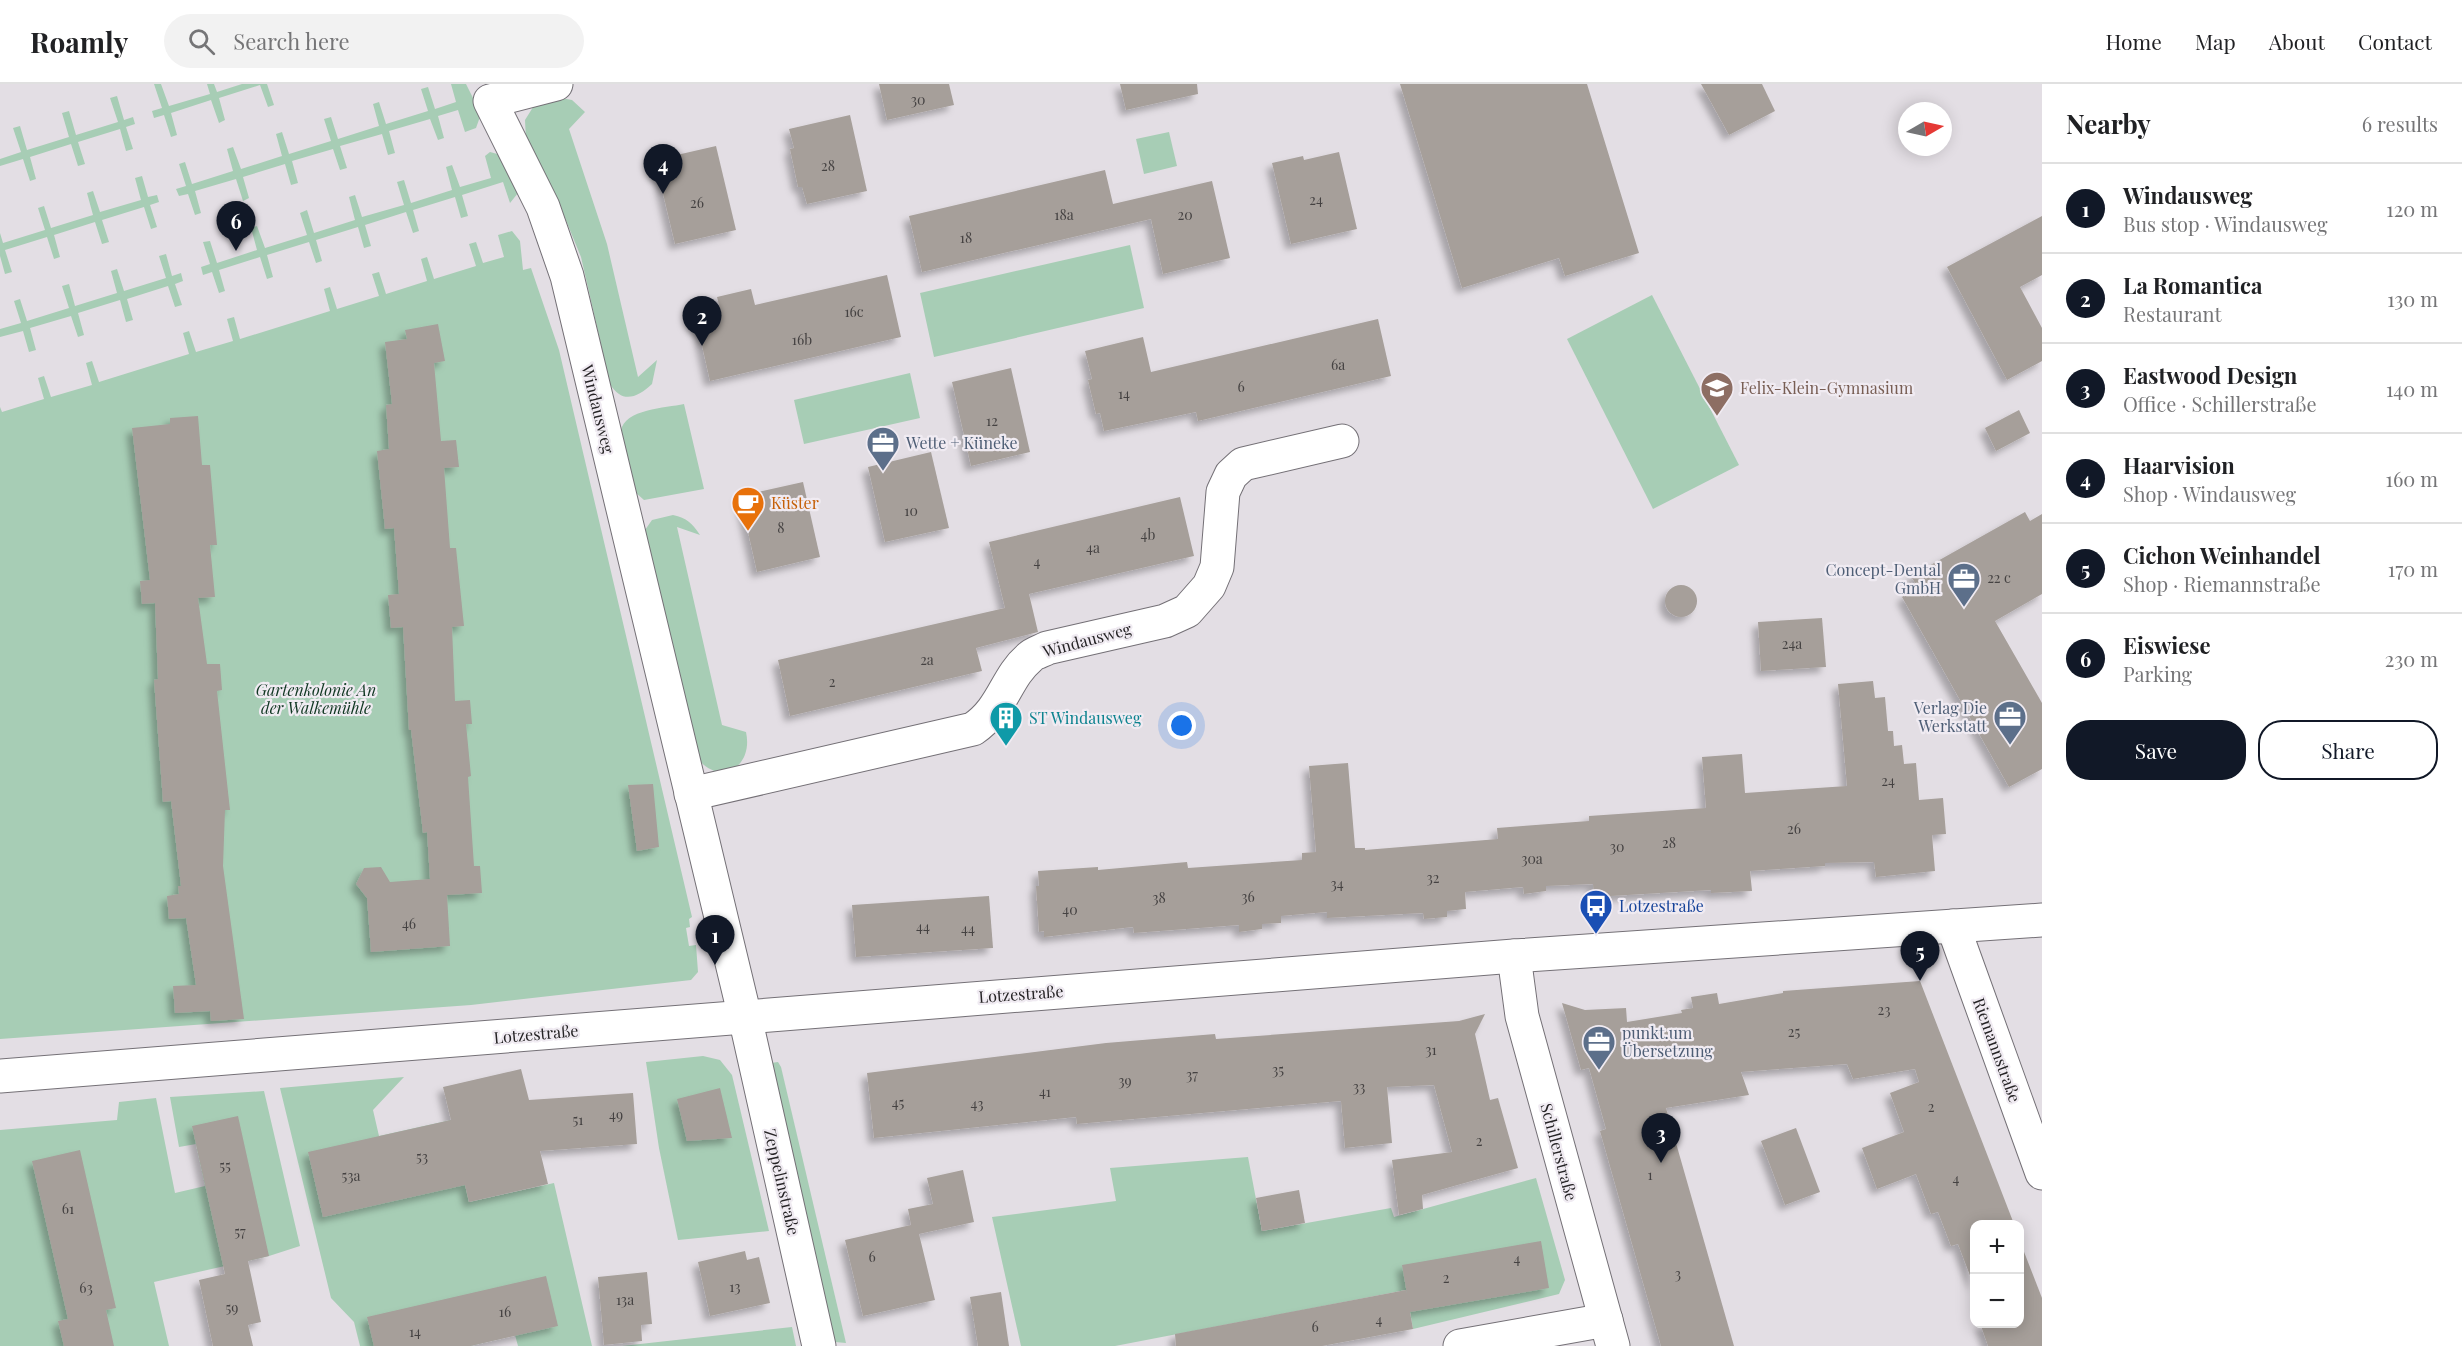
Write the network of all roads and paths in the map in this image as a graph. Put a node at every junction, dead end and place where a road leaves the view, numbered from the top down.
1 (556, 84) edge
2 (1342, 441) dead end
3 (691, 794) junction
4 (2042, 920) edge
5 (1953, 926) junction
6 (1514, 956) junction
7 (745, 1017) junction
8 (0, 1076) edge
9 (2042, 1173) edge
10 (1610, 1333) edge
11 (819, 1346) edge
12 (1461, 1346) edge

1 - 3 street, Windausweg
2 - 3 street, Windausweg
3 - 7 street, Windausweg
4 - 5 street, Lotzestraße
5 - 6 street, Lotzestraße
5 - 9 street, Riemannstraße
6 - 7 street, Lotzestraße
6 - 10 street, Schillerstraße
7 - 8 street, Lotzestraße
7 - 11 street, Zeppelinstraße
10 - 12 street

